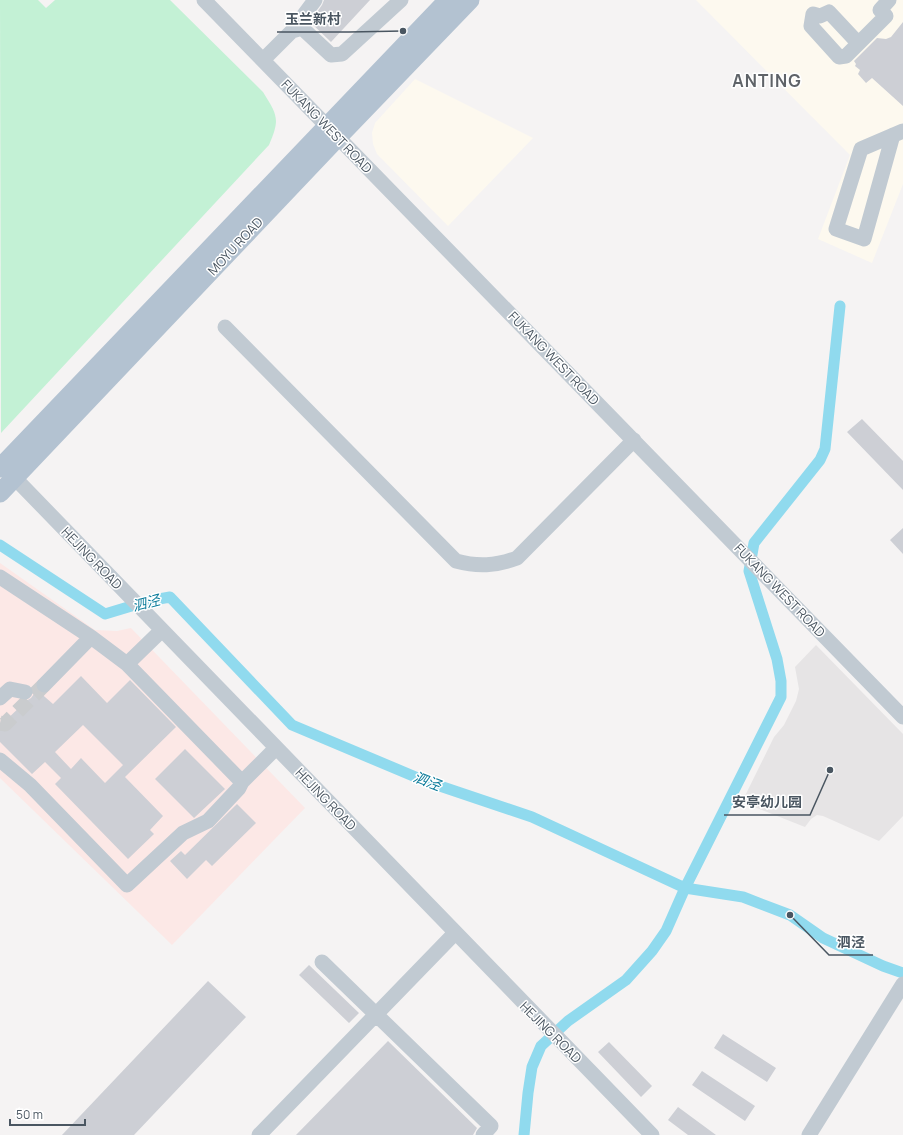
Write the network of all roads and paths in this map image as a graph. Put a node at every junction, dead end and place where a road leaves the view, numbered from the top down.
1 (204, 0) edge
2 (315, 0) edge
3 (401, 0) edge
4 (448, 0) edge
5 (470, 0) edge
6 (890, 0) edge
7 (292, 31) junction
8 (858, 42) dead end
9 (263, 60) junction
10 (333, 131) junction
11 (898, 133) edge
12 (225, 327) dead end
13 (634, 440) junction
14 (4, 469) edge
15 (0, 493) edge
16 (0, 576) edge
17 (162, 630) junction
18 (91, 637) junction
19 (127, 664) junction
20 (44, 685) tunnel mouth
21 (25, 692) dead end
22 (0, 698) edge
23 (903, 717) edge
24 (276, 748) junction
25 (0, 760) edge
26 (242, 782) junction
27 (455, 933) junction
28 (322, 962) dead end
29 (902, 985) edge
30 (376, 1014) junction
31 (259, 1135) edge
32 (483, 1135) edge
33 (652, 1135) edge
34 (809, 1135) edge

1 - 9 street, FUKANG WEST ROAD
2 - 7 street
3 - 7 street
4 - 10 main road, MOYU ROAD
5 - 10 main road, MOYU ROAD
6 - 8 street
7 - 9 street
9 - 10 street, FUKANG WEST ROAD
10 - 13 street, FUKANG WEST ROAD
10 - 14 main road, MOYU ROAD
11 - 11 street
12 - 13 street
13 - 23 street, FUKANG WEST ROAD
14 - 15 main road, MOYU ROAD
14 - 17 street, HEJING ROAD
16 - 18 street
17 - 19 street
17 - 24 street, HEJING ROAD
18 - 19 street
18 - 20 street
19 - 26 street
21 - 22 street
24 - 26 street
24 - 27 street, HEJING ROAD
25 - 26 street
27 - 30 street
27 - 33 street, HEJING ROAD
28 - 30 street
29 - 34 street
30 - 31 street
30 - 32 street

